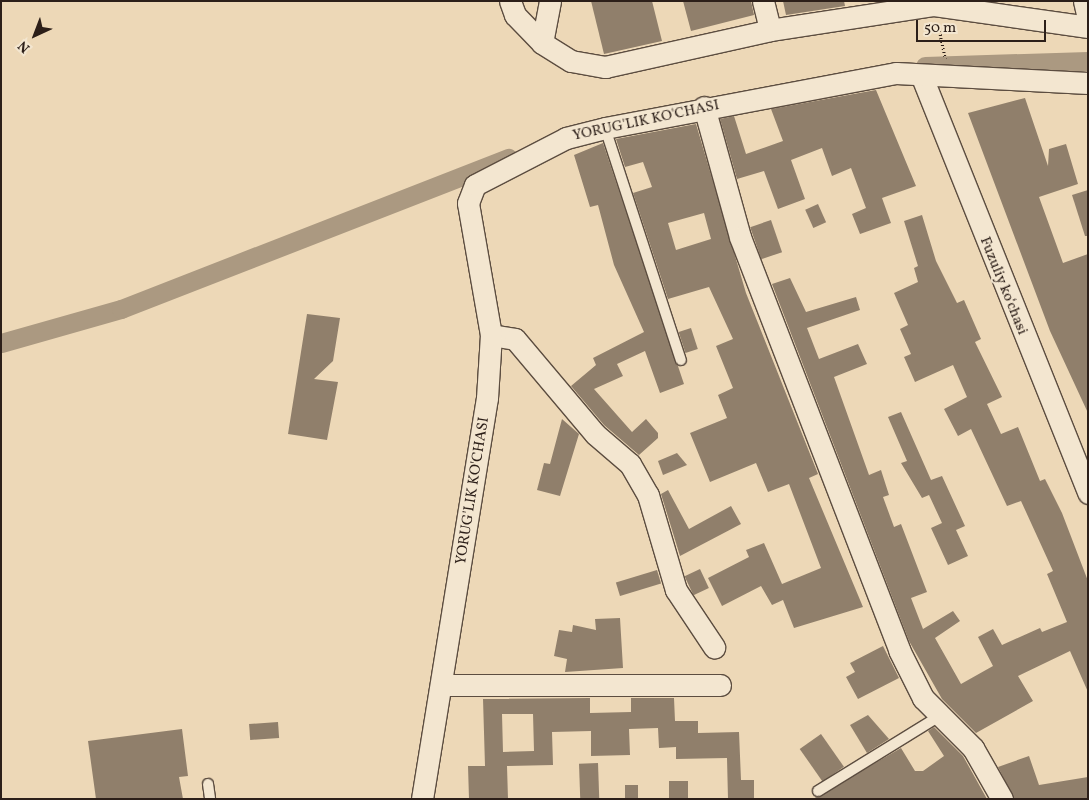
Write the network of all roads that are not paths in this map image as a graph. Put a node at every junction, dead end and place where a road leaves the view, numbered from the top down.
1 (510, 1) edge
2 (550, 1) edge
3 (763, 1) edge
4 (1084, 1) edge
5 (939, 4) edge
6 (1088, 18) edge
7 (1088, 27) edge
8 (770, 30) junction
9 (542, 43) junction
10 (922, 77) junction
11 (1088, 82) edge
12 (704, 107) junction
13 (604, 128) junction
14 (491, 335) junction
15 (681, 360) dead end
16 (1088, 493) edge
17 (714, 647) dead end
18 (442, 685) junction
19 (720, 685) dead end
20 (941, 715) junction
21 (208, 784) dead end
22 (818, 791) dead end
23 (210, 799) edge
24 (422, 799) edge
25 (1002, 799) edge

1 - 9 street
2 - 9 street
3 - 8 street
4 - 6 street
5 - 7 street
5 - 8 street
8 - 9 street
10 - 11 street, YORUG'LIK KO'CHASI
10 - 12 street, YORUG'LIK KO'CHASI
10 - 16 street, Fuzuliy koʻchasi
12 - 13 street, YORUG'LIK KO'CHASI
12 - 20 street
13 - 14 street, YORUG'LIK KO'CHASI
13 - 15 lane
14 - 17 street
14 - 18 street, YORUG'LIK KO'CHASI
18 - 19 street
18 - 24 street, YORUG'LIK KO'CHASI
20 - 22 lane
20 - 25 street
21 - 23 lane

